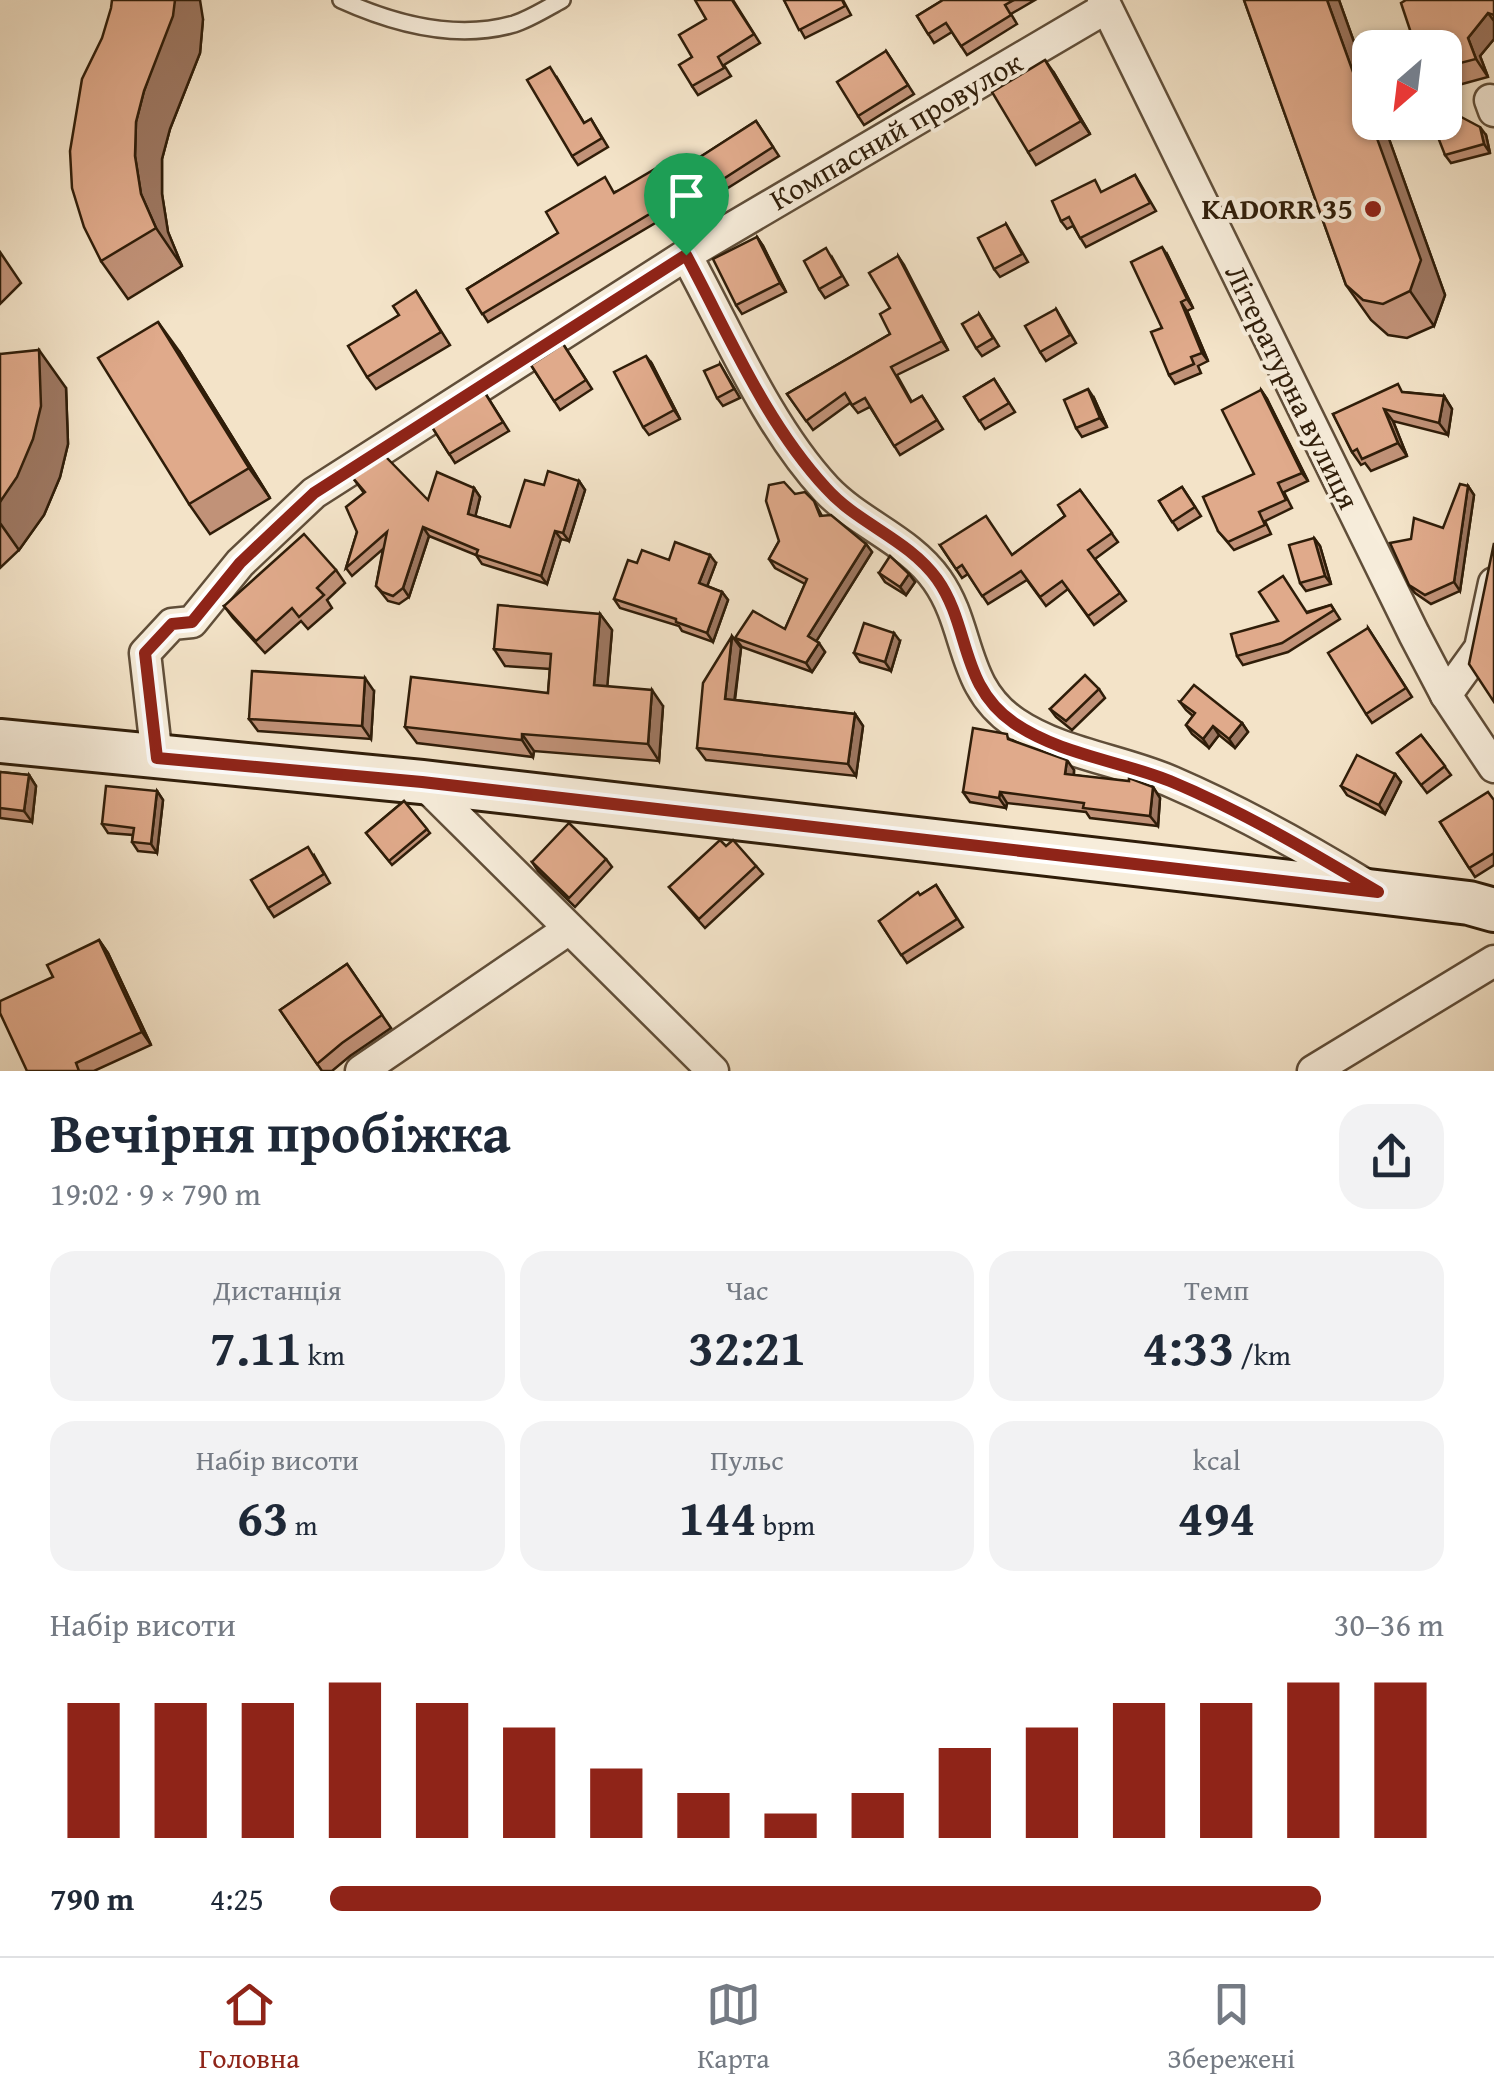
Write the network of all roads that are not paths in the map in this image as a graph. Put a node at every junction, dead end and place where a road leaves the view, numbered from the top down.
1 (340, 0) edge
2 (562, 0) edge
3 (1105, 4) edge
4 (686, 255) junction
5 (1494, 584) edge
6 (1446, 695) junction
7 (0, 741) edge
8 (157, 758) junction
9 (1494, 767) edge
10 (422, 782) junction
11 (1378, 892) junction
12 (1494, 910) edge
13 (569, 930) junction
14 (1494, 961) edge
15 (361, 1071) edge
16 (713, 1071) edge
17 (1313, 1071) edge

1 - 2 lane
3 - 4 street, Компасний провулок
3 - 6 street, Літературна вулиця
4 - 8 street, Компасний провулок
4 - 11 street
5 - 6 street
6 - 9 street, Літературна вулиця
7 - 8 street
8 - 10 street
10 - 11 street
10 - 13 street
11 - 12 street
13 - 15 street
13 - 16 street
14 - 17 street

